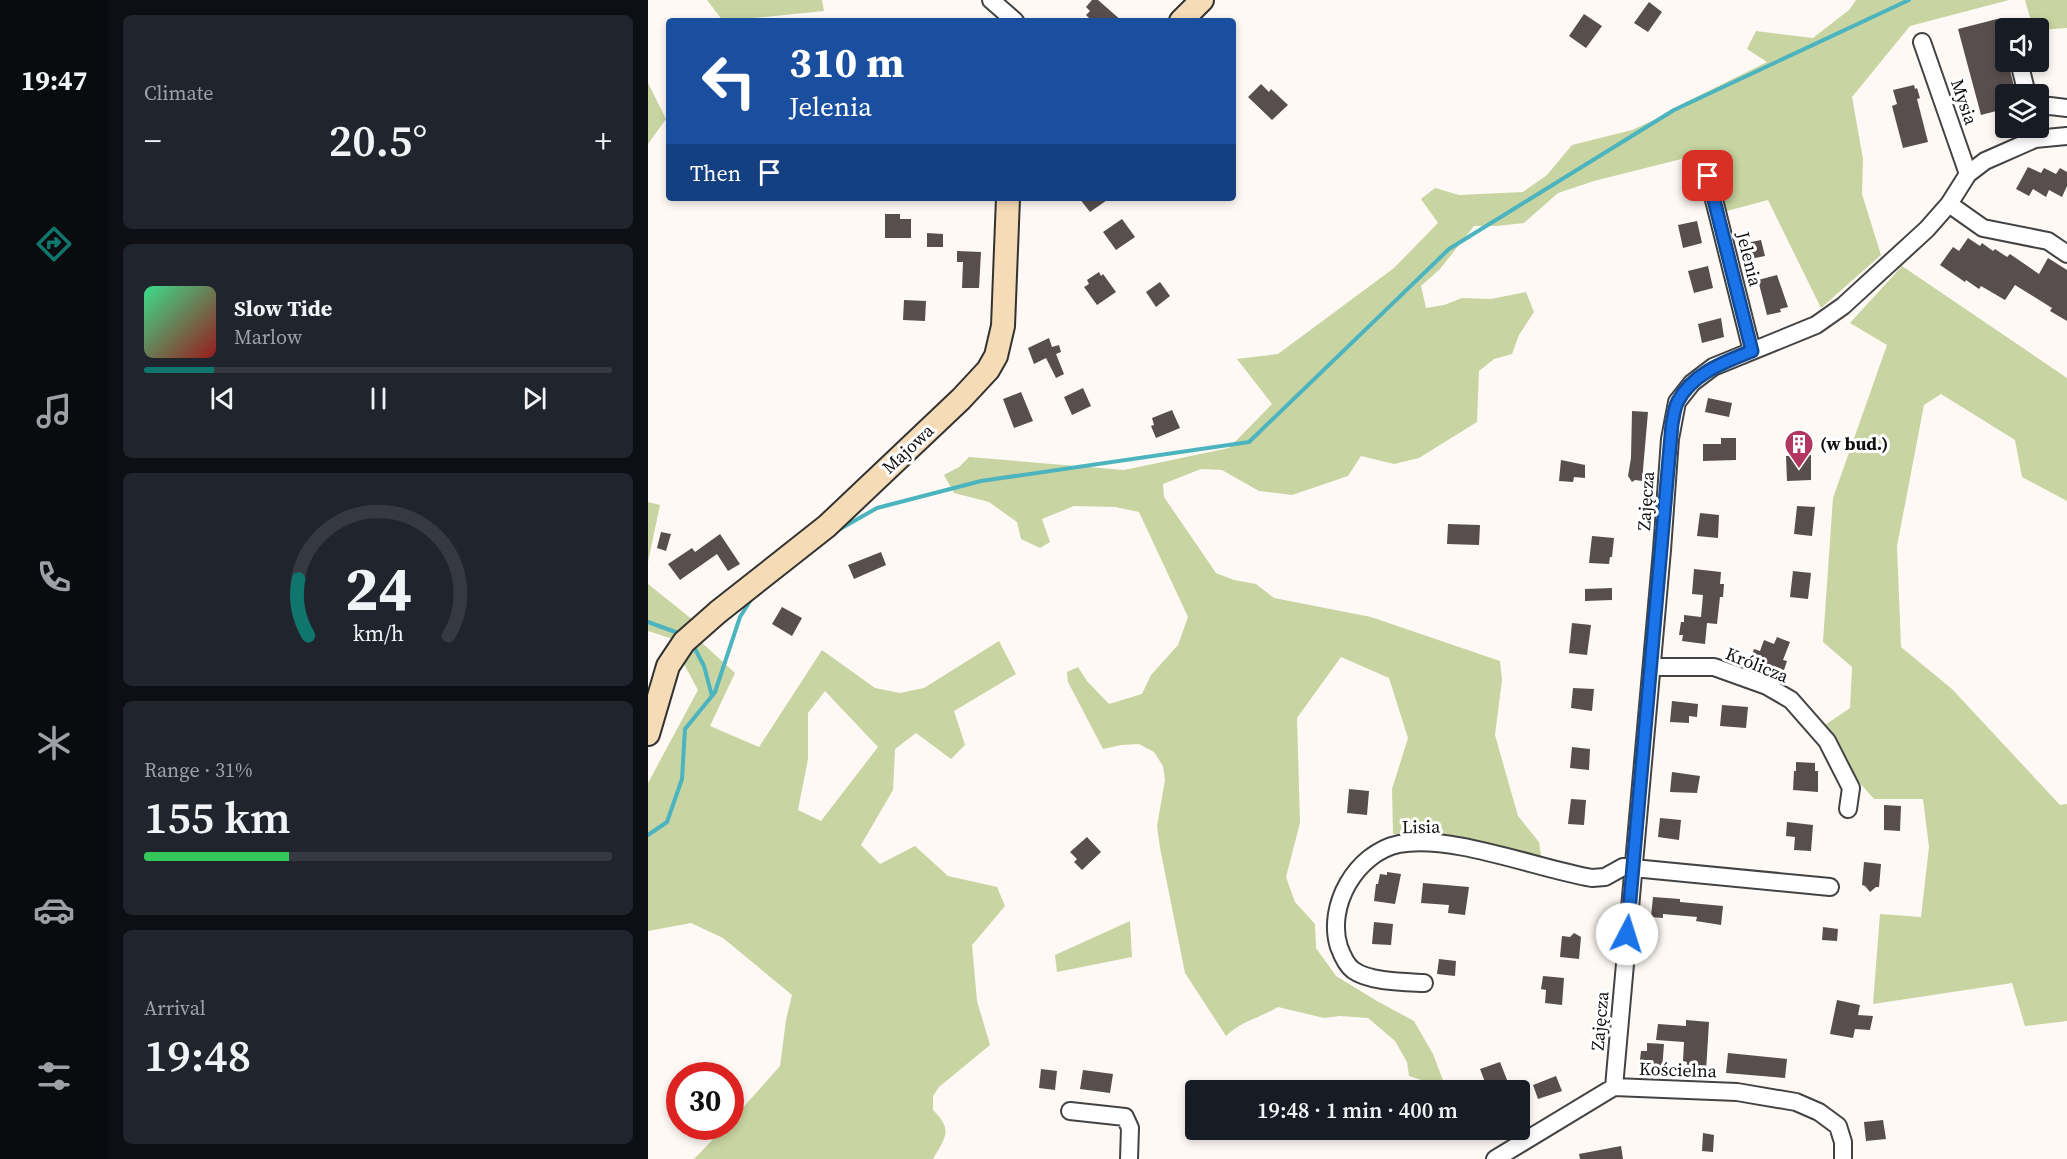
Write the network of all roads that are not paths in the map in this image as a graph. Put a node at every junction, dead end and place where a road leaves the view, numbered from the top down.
1 (991, 0) edge
2 (1202, 0) edge
3 (1012, 18) edge
4 (1184, 18) edge
5 (1922, 42) dead end
6 (2049, 107) edge
7 (2067, 108) edge
8 (2049, 133) edge
9 (2067, 136) edge
10 (2030, 138) edge
11 (1968, 174) junction
12 (1708, 176) dead end
13 (1008, 201) edge
14 (1949, 204) junction
15 (2067, 254) edge
16 (1752, 351) junction
17 (1652, 667) junction
18 (648, 734) edge
19 (1848, 809) dead end
20 (1632, 868) junction
21 (1830, 887) dead end
22 (1424, 984) dead end
23 (1614, 1087) junction
24 (1070, 1111) dead end
25 (1129, 1159) edge
26 (1495, 1159) edge
27 (1843, 1159) edge

1 - 3 street
2 - 4 street
5 - 11 street, Mysia
6 - 7 street
8 - 9 street, Zajęcza
10 - 11 street, Zajęcza
11 - 14 street, Zajęcza
12 - 16 street, Jelenia
13 - 18 street, Majowa
14 - 15 street
14 - 16 street, Zajęcza
16 - 17 street, Zajęcza
17 - 19 street, Królicza
17 - 20 street, Zajęcza
20 - 21 street
20 - 22 street, Lisia
20 - 23 street, Zajęcza
23 - 26 street, Kościelna
23 - 27 street, Kościelna
24 - 25 street

